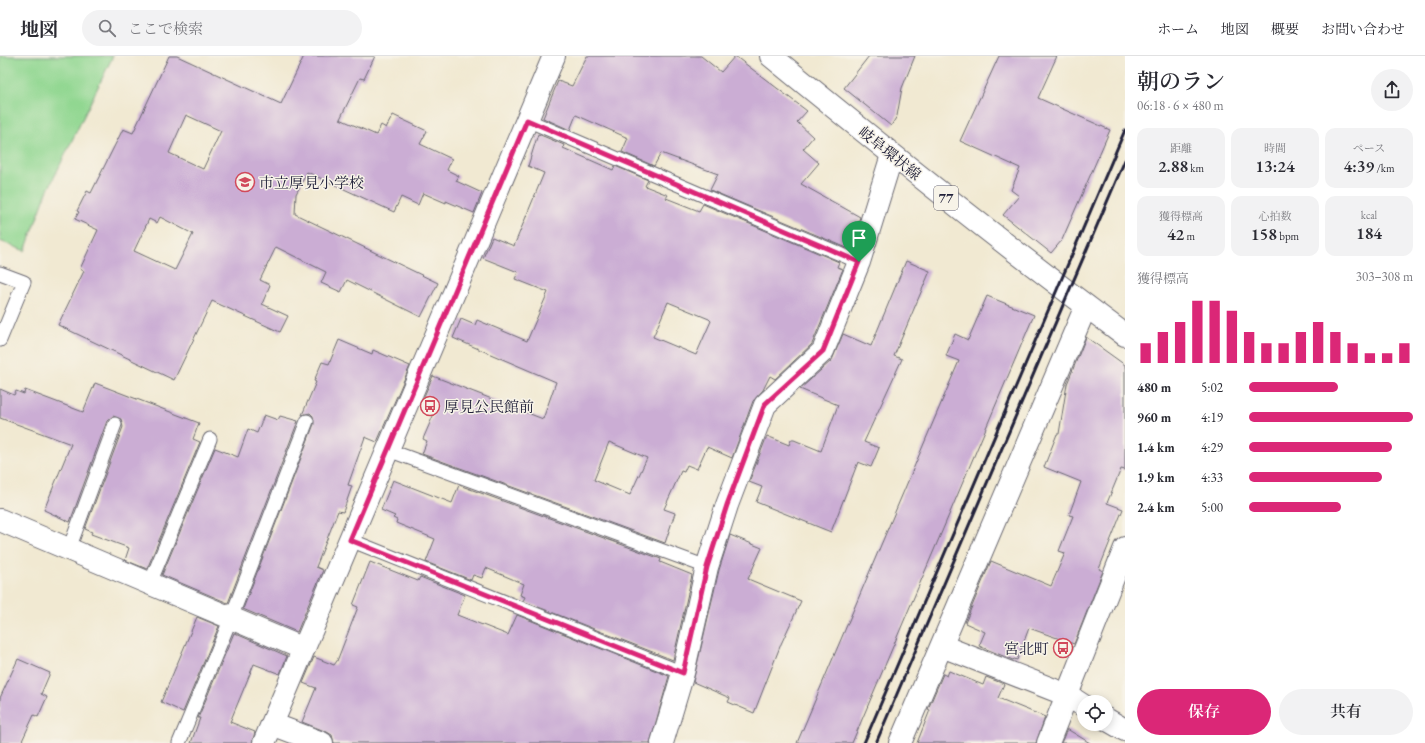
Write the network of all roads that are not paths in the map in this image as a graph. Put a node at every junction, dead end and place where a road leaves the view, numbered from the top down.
1 (554, 56) edge
2 (771, 56) edge
3 (527, 120) junction
4 (892, 155) junction
5 (859, 262) junction
6 (0, 273) edge
7 (1086, 306) junction
8 (1125, 335) edge
9 (0, 340) edge
10 (307, 421) dead end
11 (115, 424) dead end
12 (210, 439) dead end
13 (388, 450) junction
14 (0, 520) edge
15 (350, 540) junction
16 (1125, 548) edge
17 (69, 549) junction
18 (707, 567) junction
19 (150, 583) junction
20 (231, 618) junction
21 (942, 646) junction
22 (304, 649) junction
23 (683, 673) junction
24 (1076, 701) edge
25 (1113, 723) edge
26 (1125, 730) edge
27 (268, 733) edge
28 (179, 743) edge
29 (322, 743) edge
30 (662, 743) edge
31 (900, 743) edge
32 (1048, 743) edge

1 - 3 street
2 - 4 street, 岐阜環状線 / 77
3 - 5 lane
3 - 13 street
4 - 5 street
4 - 7 street, 岐阜環状線 / 77
5 - 18 street
6 - 9 lane
7 - 8 street, 岐阜環状線 / 77
7 - 21 street
10 - 20 lane
11 - 17 lane
12 - 19 lane
13 - 15 street
13 - 18 lane
14 - 17 street
15 - 22 street
15 - 23 lane
16 - 24 street
17 - 19 street
18 - 23 street
19 - 20 street
20 - 22 street
20 - 28 lane
21 - 24 street
21 - 31 street
22 - 27 street
23 - 30 street
24 - 32 street
25 - 26 street
27 - 29 street

